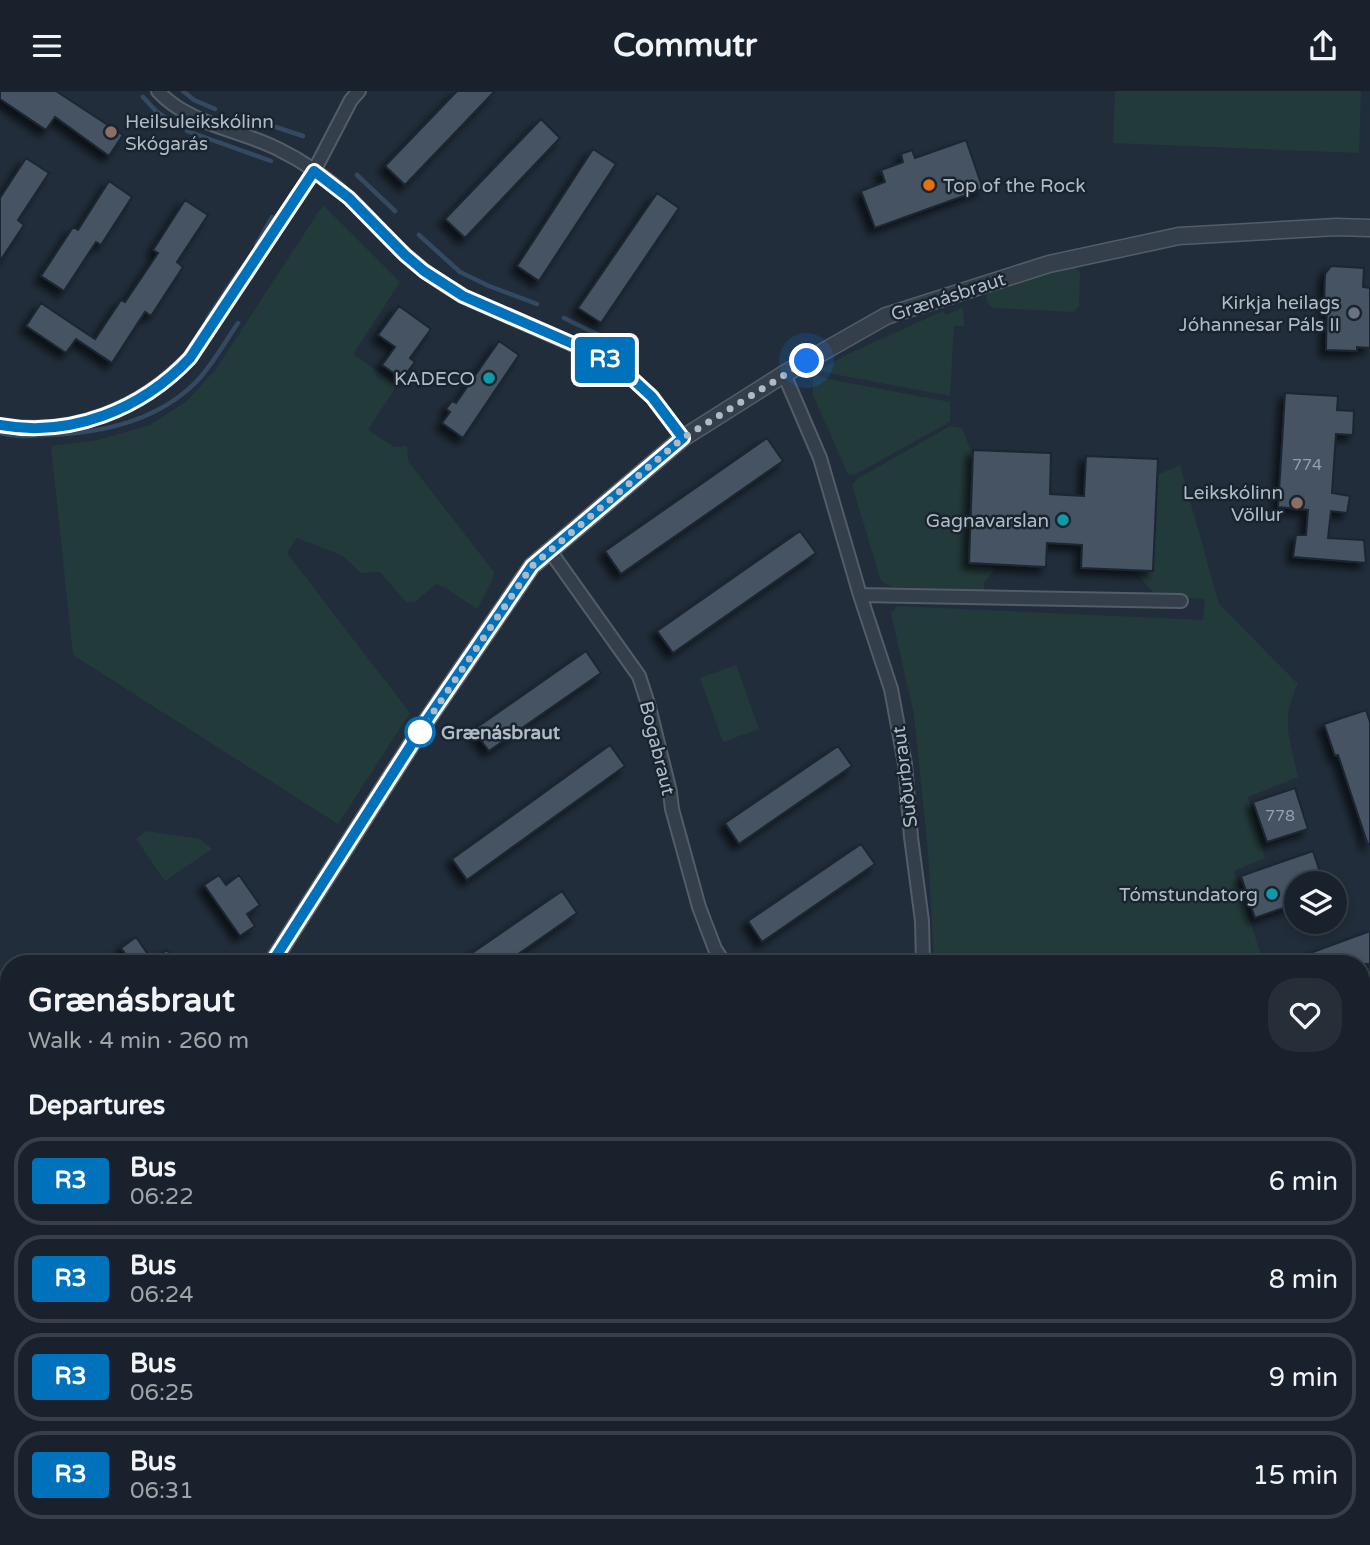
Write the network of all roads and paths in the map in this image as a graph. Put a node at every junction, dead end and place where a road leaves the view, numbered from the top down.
1 (158, 91) edge
2 (359, 91) edge
3 (314, 171) junction
4 (1370, 228) edge
5 (784, 374) junction
6 (0, 425) edge
7 (683, 438) junction
8 (550, 551) junction
9 (860, 595) junction
10 (1181, 601) dead end
11 (277, 955) edge
12 (719, 955) edge
13 (923, 955) edge

1 - 3 street
2 - 3 street
3 - 6 street
3 - 7 street
4 - 5 street, Grænásbraut
5 - 7 street, Grænásbraut
5 - 9 street, Suðurbraut
7 - 8 street, Grænásbraut
8 - 11 street, Grænásbraut
8 - 12 street, Bogabraut
9 - 10 street
9 - 13 street, Suðurbraut

